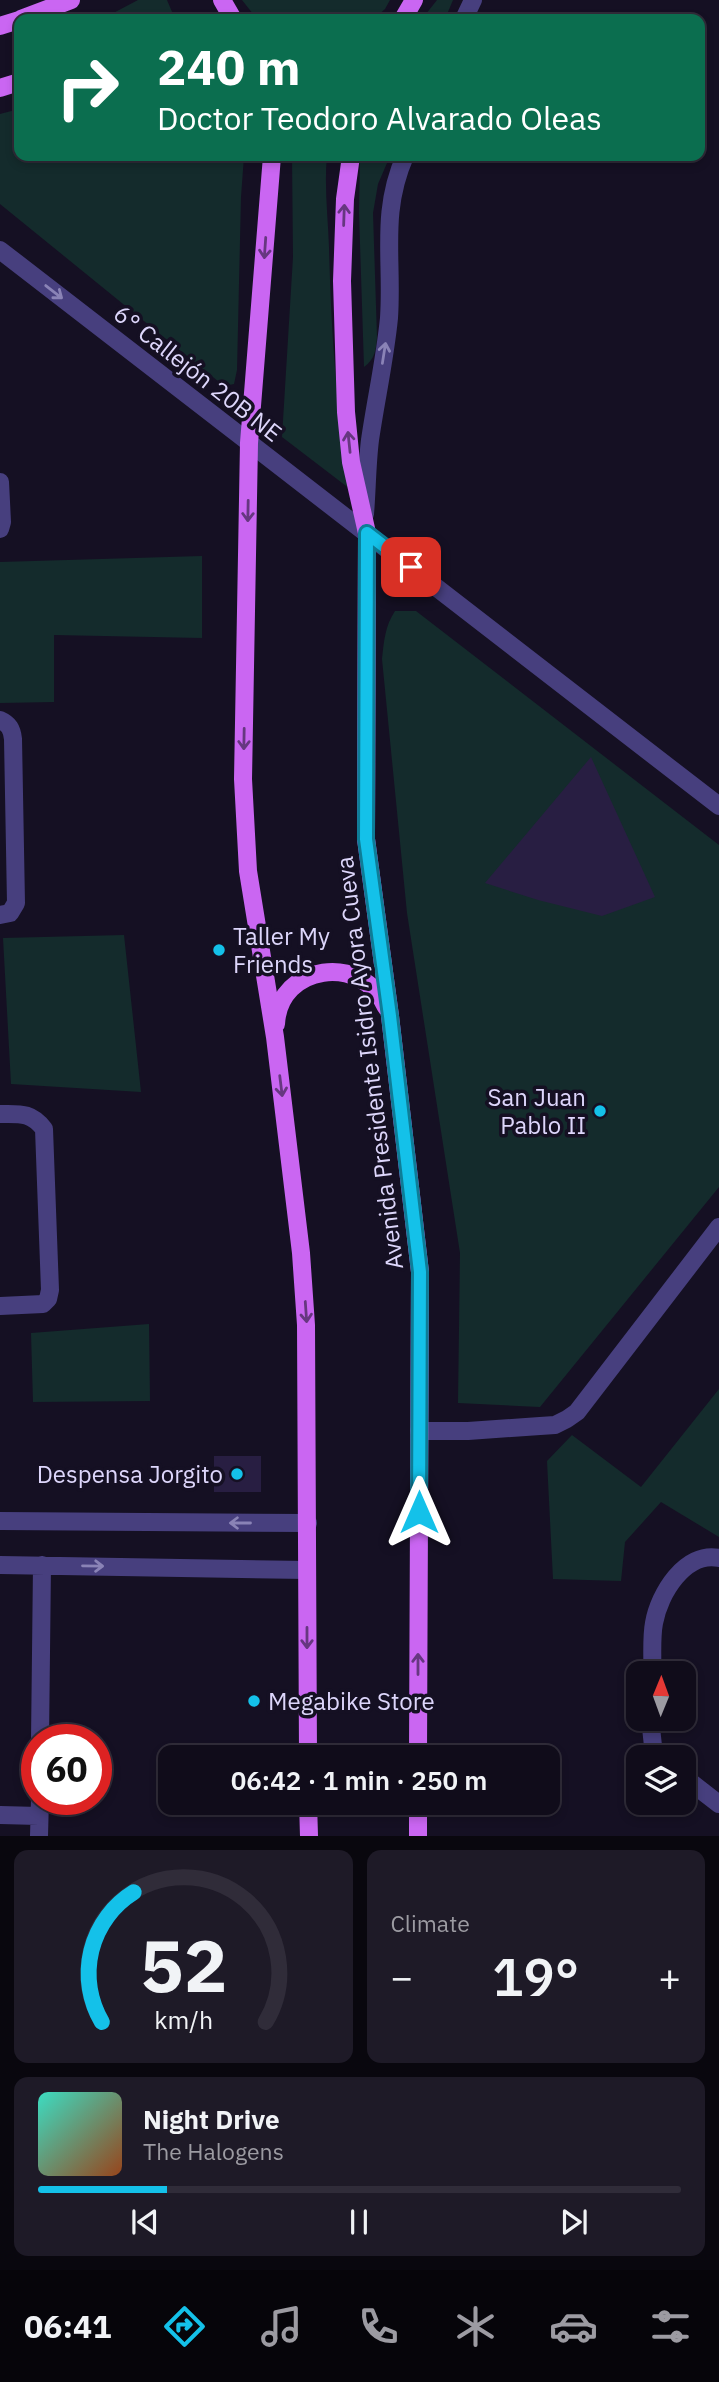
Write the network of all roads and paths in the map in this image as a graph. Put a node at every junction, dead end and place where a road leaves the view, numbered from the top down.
1 (71, 0) edge
2 (35, 14) edge
3 (272, 161) edge
4 (350, 161) edge
5 (403, 161) edge
6 (0, 250) edge
7 (249, 443) junction
8 (0, 482) edge
9 (366, 525) junction
10 (0, 529) edge
11 (0, 720) edge
12 (719, 806) edge
13 (0, 915) edge
14 (390, 1016) junction
15 (275, 1037) junction
16 (0, 1114) edge
17 (719, 1227) edge
18 (0, 1306) edge
19 (419, 1431) junction
20 (0, 1521) edge
21 (308, 1523) junction
22 (719, 1558) edge
23 (0, 1565) edge
24 (43, 1565) junction
25 (307, 1570) junction
26 (652, 1661) edge
27 (40, 1724) edge
28 (308, 1745) edge
29 (418, 1745) edge
30 (696, 1786) edge
31 (719, 1804) edge
32 (21, 1811) edge
33 (0, 1815) edge
34 (40, 1815) edge
35 (308, 1815) edge
36 (418, 1815) edge
37 (39, 1836) edge
38 (309, 1836) edge
39 (418, 1836) edge

1 - 2 main road
3 -> 7 main road
9 -> 4 main road, Avenida Presidente Isidro Ayora Cueva
9 -> 5 street
6 -> 7 street, 6° Callejón 20B NE
7 - 9 street, 6° Callejón 20B NE
7 -> 15 main road
8 - 10 street
9 - 12 street, 6° Callejón 20B NE
9 - 14 main road, Avenida Presidente Isidro Ayora Cueva
11 - 13 street
14 - 15 main road
14 - 19 main road, Avenida Presidente Isidro Ayora Cueva
15 -> 21 main road
16 - 18 street
17 - 19 street
29 -> 19 main road, Avenida Presidente Isidro Ayora Cueva
21 -> 20 street
21 - 25 main road
22 - 26 street
23 - 24 street
24 -> 25 street
24 - 27 street
25 -> 28 main road
30 - 31 street
32 - 33 street
34 - 37 street
35 - 38 main road
36 - 39 main road

